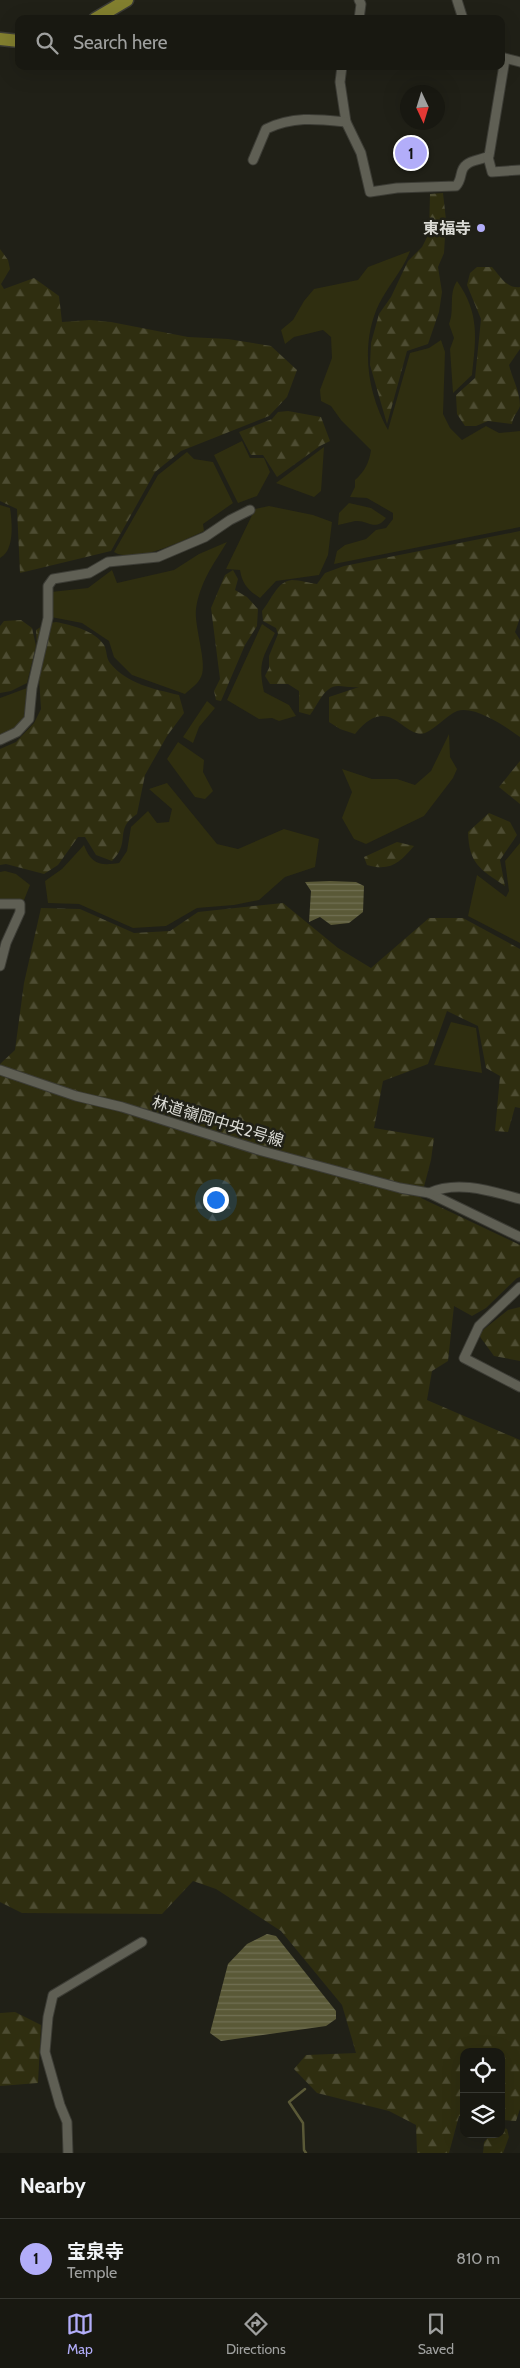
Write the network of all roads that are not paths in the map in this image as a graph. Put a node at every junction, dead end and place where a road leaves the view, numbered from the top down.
1 (127, 0) edge
2 (360, 0) edge
3 (458, 0) edge
4 (102, 15) edge
5 (360, 15) edge
6 (461, 15) edge
7 (0, 39) edge
8 (15, 41) edge
9 (505, 58) edge
10 (520, 62) edge
11 (342, 70) edge
12 (501, 70) edge
13 (346, 122) junction
14 (488, 156) junction
15 (252, 160) dead end
16 (520, 170) edge
17 (250, 510) dead end
18 (0, 740) edge
19 (0, 904) edge
20 (0, 966) edge
21 (0, 1070) edge
22 (428, 1193) junction
23 (520, 1199) edge
24 (520, 1237) edge
25 (520, 1287) edge
26 (520, 1387) edge
27 (142, 1942) dead end
28 (68, 2153) edge

1 - 4 main road
2 - 5 street
3 - 6 street
7 - 8 main road
9 - 10 street
11 - 13 street
12 - 14 street
13 - 14 street
13 - 15 street
14 - 16 street
17 - 18 street
19 - 20 street
21 - 22 street, 林道嶺岡中央2号線
22 - 23 street
22 - 24 street
25 - 26 street
27 - 28 street

